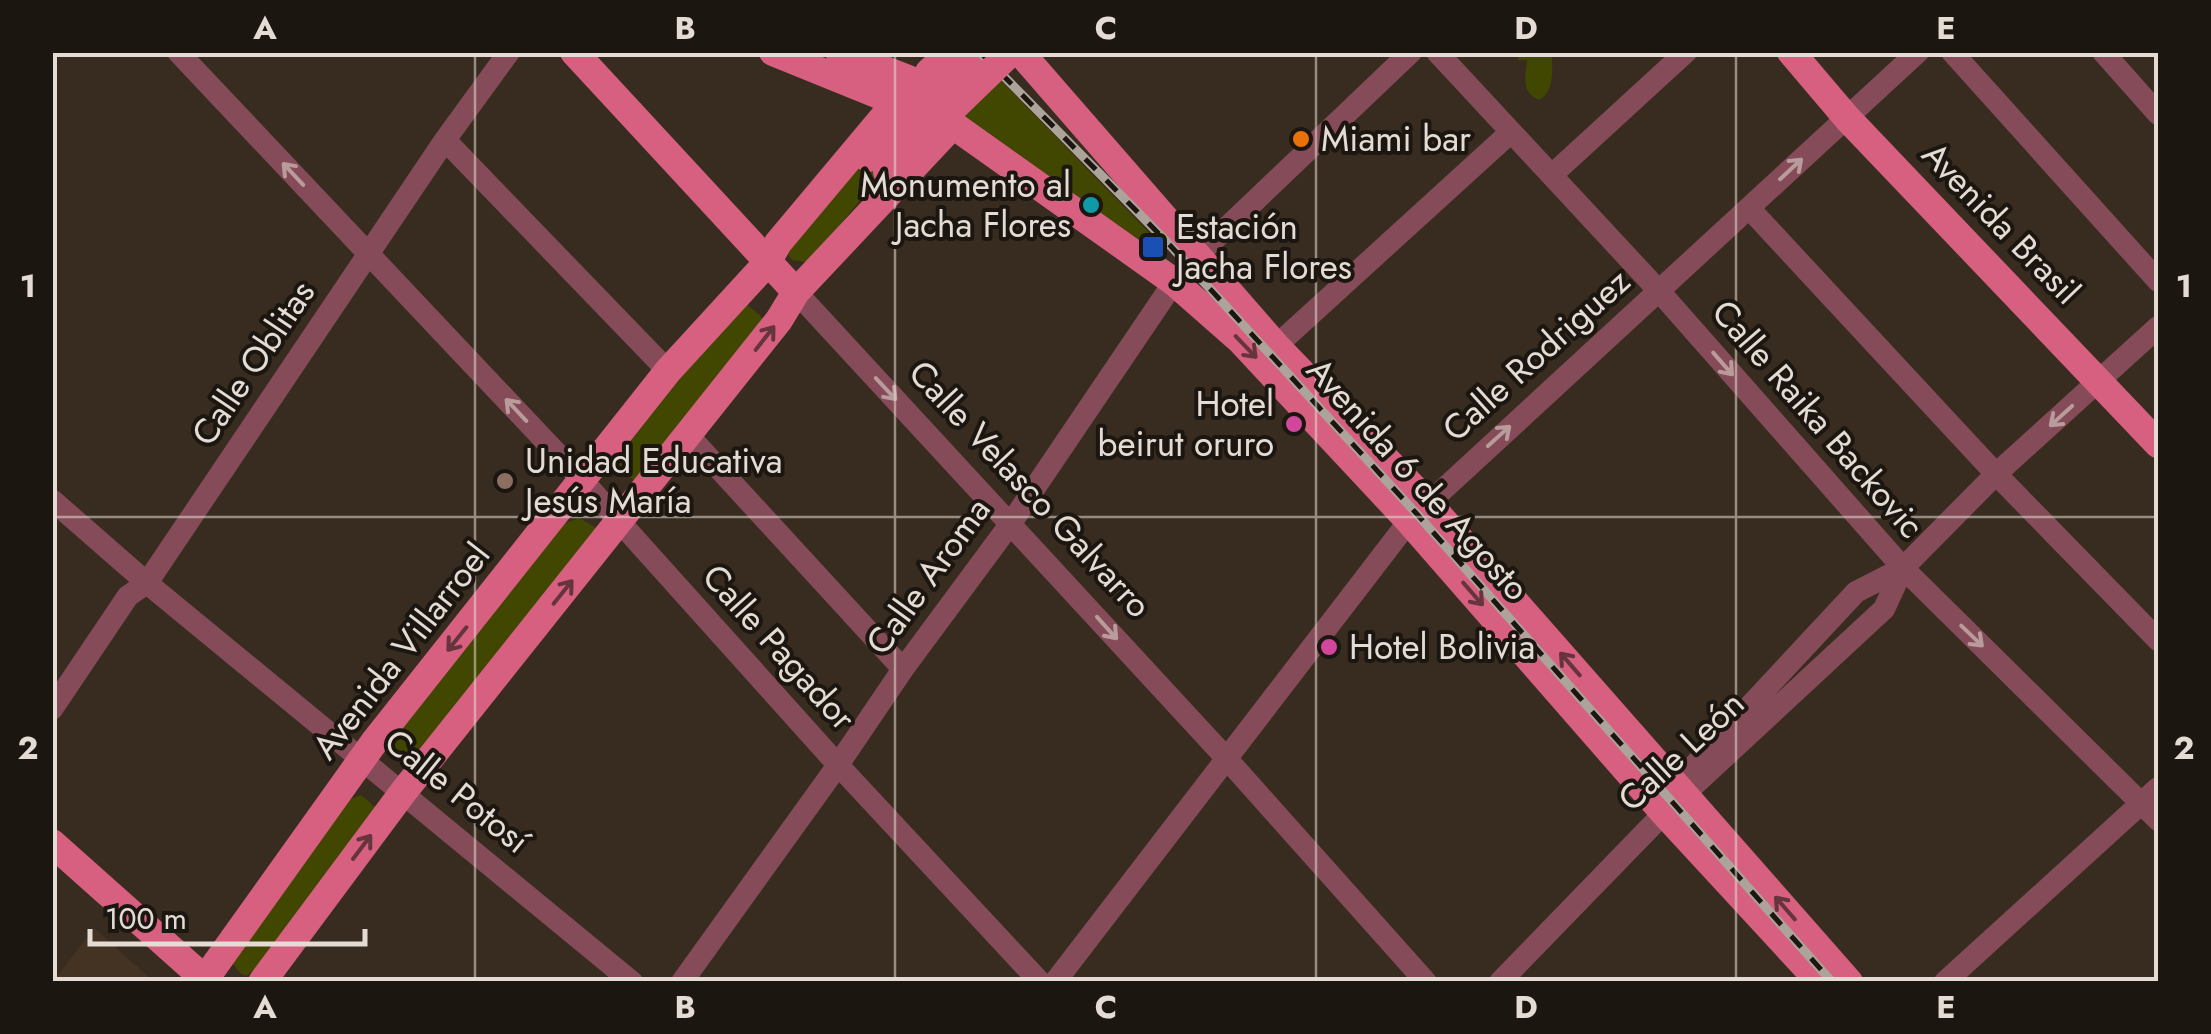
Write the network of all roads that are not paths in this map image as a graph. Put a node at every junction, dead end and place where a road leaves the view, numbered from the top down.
1 (178, 52) edge
2 (509, 52) edge
3 (574, 52) edge
4 (774, 52) edge
5 (840, 52) edge
6 (951, 52) edge
7 (977, 52) edge
8 (1411, 52) edge
9 (1437, 52) edge
10 (1686, 52) edge
11 (1791, 52) edge
12 (1918, 52) edge
13 (1952, 52) edge
14 (2103, 52) edge
15 (1022, 54) edge
16 (939, 87) junction
17 (910, 106) junction
18 (2158, 114) edge
19 (1847, 118) junction
20 (953, 125) junction
21 (1512, 132) junction
22 (445, 140) junction
23 (878, 165) junction
24 (1552, 174) junction
25 (1749, 208) junction
26 (369, 254) junction
27 (1198, 255) junction
28 (767, 263) junction
29 (2158, 281) edge
30 (1174, 282) junction
31 (1659, 291) junction
32 (796, 292) junction
33 (2158, 327) edge
34 (1276, 346) junction
35 (668, 371) junction
36 (2100, 381) junction
37 (688, 436) junction
38 (2158, 444) edge
39 (1996, 474) junction
40 (584, 480) junction
41 (52, 500) edge
42 (1418, 511) junction
43 (620, 522) junction
44 (1010, 523) junction
45 (1903, 568) junction
46 (147, 582) junction
47 (2158, 640) edge
48 (903, 668) junction
49 (52, 708) edge
50 (362, 758) junction
51 (1226, 759) junction
52 (838, 766) junction
53 (404, 791) junction
54 (1676, 797) junction
55 (2153, 804) edge
56 (52, 842) edge
57 (206, 981) edge
58 (262, 982) edge
59 (632, 982) edge
60 (682, 982) edge
61 (1040, 982) edge
62 (1055, 982) edge
63 (1426, 982) edge
64 (1500, 982) edge
65 (1820, 982) edge
66 (1849, 982) edge
67 (1945, 982) edge

26 -> 1 street, Calle Pagador
2 - 22 street, Calle Oblitas
3 - 28 main road, Calle Velasco Galvarro
4 - 17 main road, Avenida 6 de Agosto
5 - 16 main road, bridge
6 - 17 main road, Avenida Villarroel
7 - 16 main road
8 - 27 street, Calle Aroma
9 - 21 street, Calle Raika Backovic
10 - 24 street
11 - 19 main road, Avenida Brasil
12 - 19 street, Calle Rodriguez
13 - 29 street
14 - 18 street
15 - 23 main road, bridge
15 - 27 main road, Avenida 6 de Agosto
16 - 23 main road, bridge
17 - 20 main road, Avenida 6 de Agosto
17 - 28 main road, Avenida Villarroel
25 -> 19 street, Calle Rodriguez
19 - 36 main road, Avenida Brasil
20 - 30 main road, Avenida 6 de Agosto
20 - 32 main road
21 - 24 street, Calle Raika Backovic
21 - 34 street
22 - 26 street, Calle Oblitas
22 - 35 street
23 - 28 main road
23 - 32 main road
24 - 31 street, Calle Raika Backovic
25 - 31 street, Calle Rodriguez
25 - 39 street
40 -> 26 street, Calle Pagador
26 - 46 street, Calle Oblitas
27 - 30 street, Calle Aroma
27 - 34 main road, Avenida 6 de Agosto
28 - 32 main road, Calle Velasco Galvarro
28 - 35 main road, Avenida Villarroel
30 -> 42 main road, Avenida 6 de Agosto
30 - 44 street, Calle Aroma
42 -> 31 street, Calle Rodriguez
31 -> 45 street, Calle Raika Backovic
37 -> 32 main road
32 -> 44 street, Calle Velasco Galvarro
33 - 36 street, Calle León
34 - 42 main road, Avenida 6 de Agosto
35 - 40 main road, Avenida Villarroel
36 - 38 main road, Avenida Brasil
36 -> 39 street, Calle León
37 - 43 main road
37 - 48 street
39 - 45 street, Calle León
39 - 47 street
40 - 43 street, Calle Pagador
40 -> 50 main road, Avenida Villarroel
41 - 46 street, Calle Potosí
42 - 51 street, Calle Rodriguez
42 - 54 main road, Avenida 6 de Agosto
43 - 52 street, Calle Pagador
53 -> 43 main road
44 - 48 street, Calle Aroma
44 -> 51 street, Calle Velasco Galvarro
45 - 54 street, Calle León
45 -> 55 street, Calle Raika Backovic
46 - 49 street, Calle Oblitas
46 - 50 street, Calle Potosí
48 - 52 street, Calle Aroma
50 - 53 street, Calle Potosí
50 - 57 main road, Avenida Villarroel
51 - 62 street, Calle Rodriguez
51 - 63 street, Calle Velasco Galvarro
52 - 60 street, Calle Aroma
52 - 61 street, Calle Pagador
58 -> 53 main road
53 - 59 street, Calle Potosí
54 - 64 street, Calle León
54 - 65 main road, Avenida 6 de Agosto
66 -> 54 main road, Avenida 6 de Agosto
55 - 67 street
56 - 57 main road

